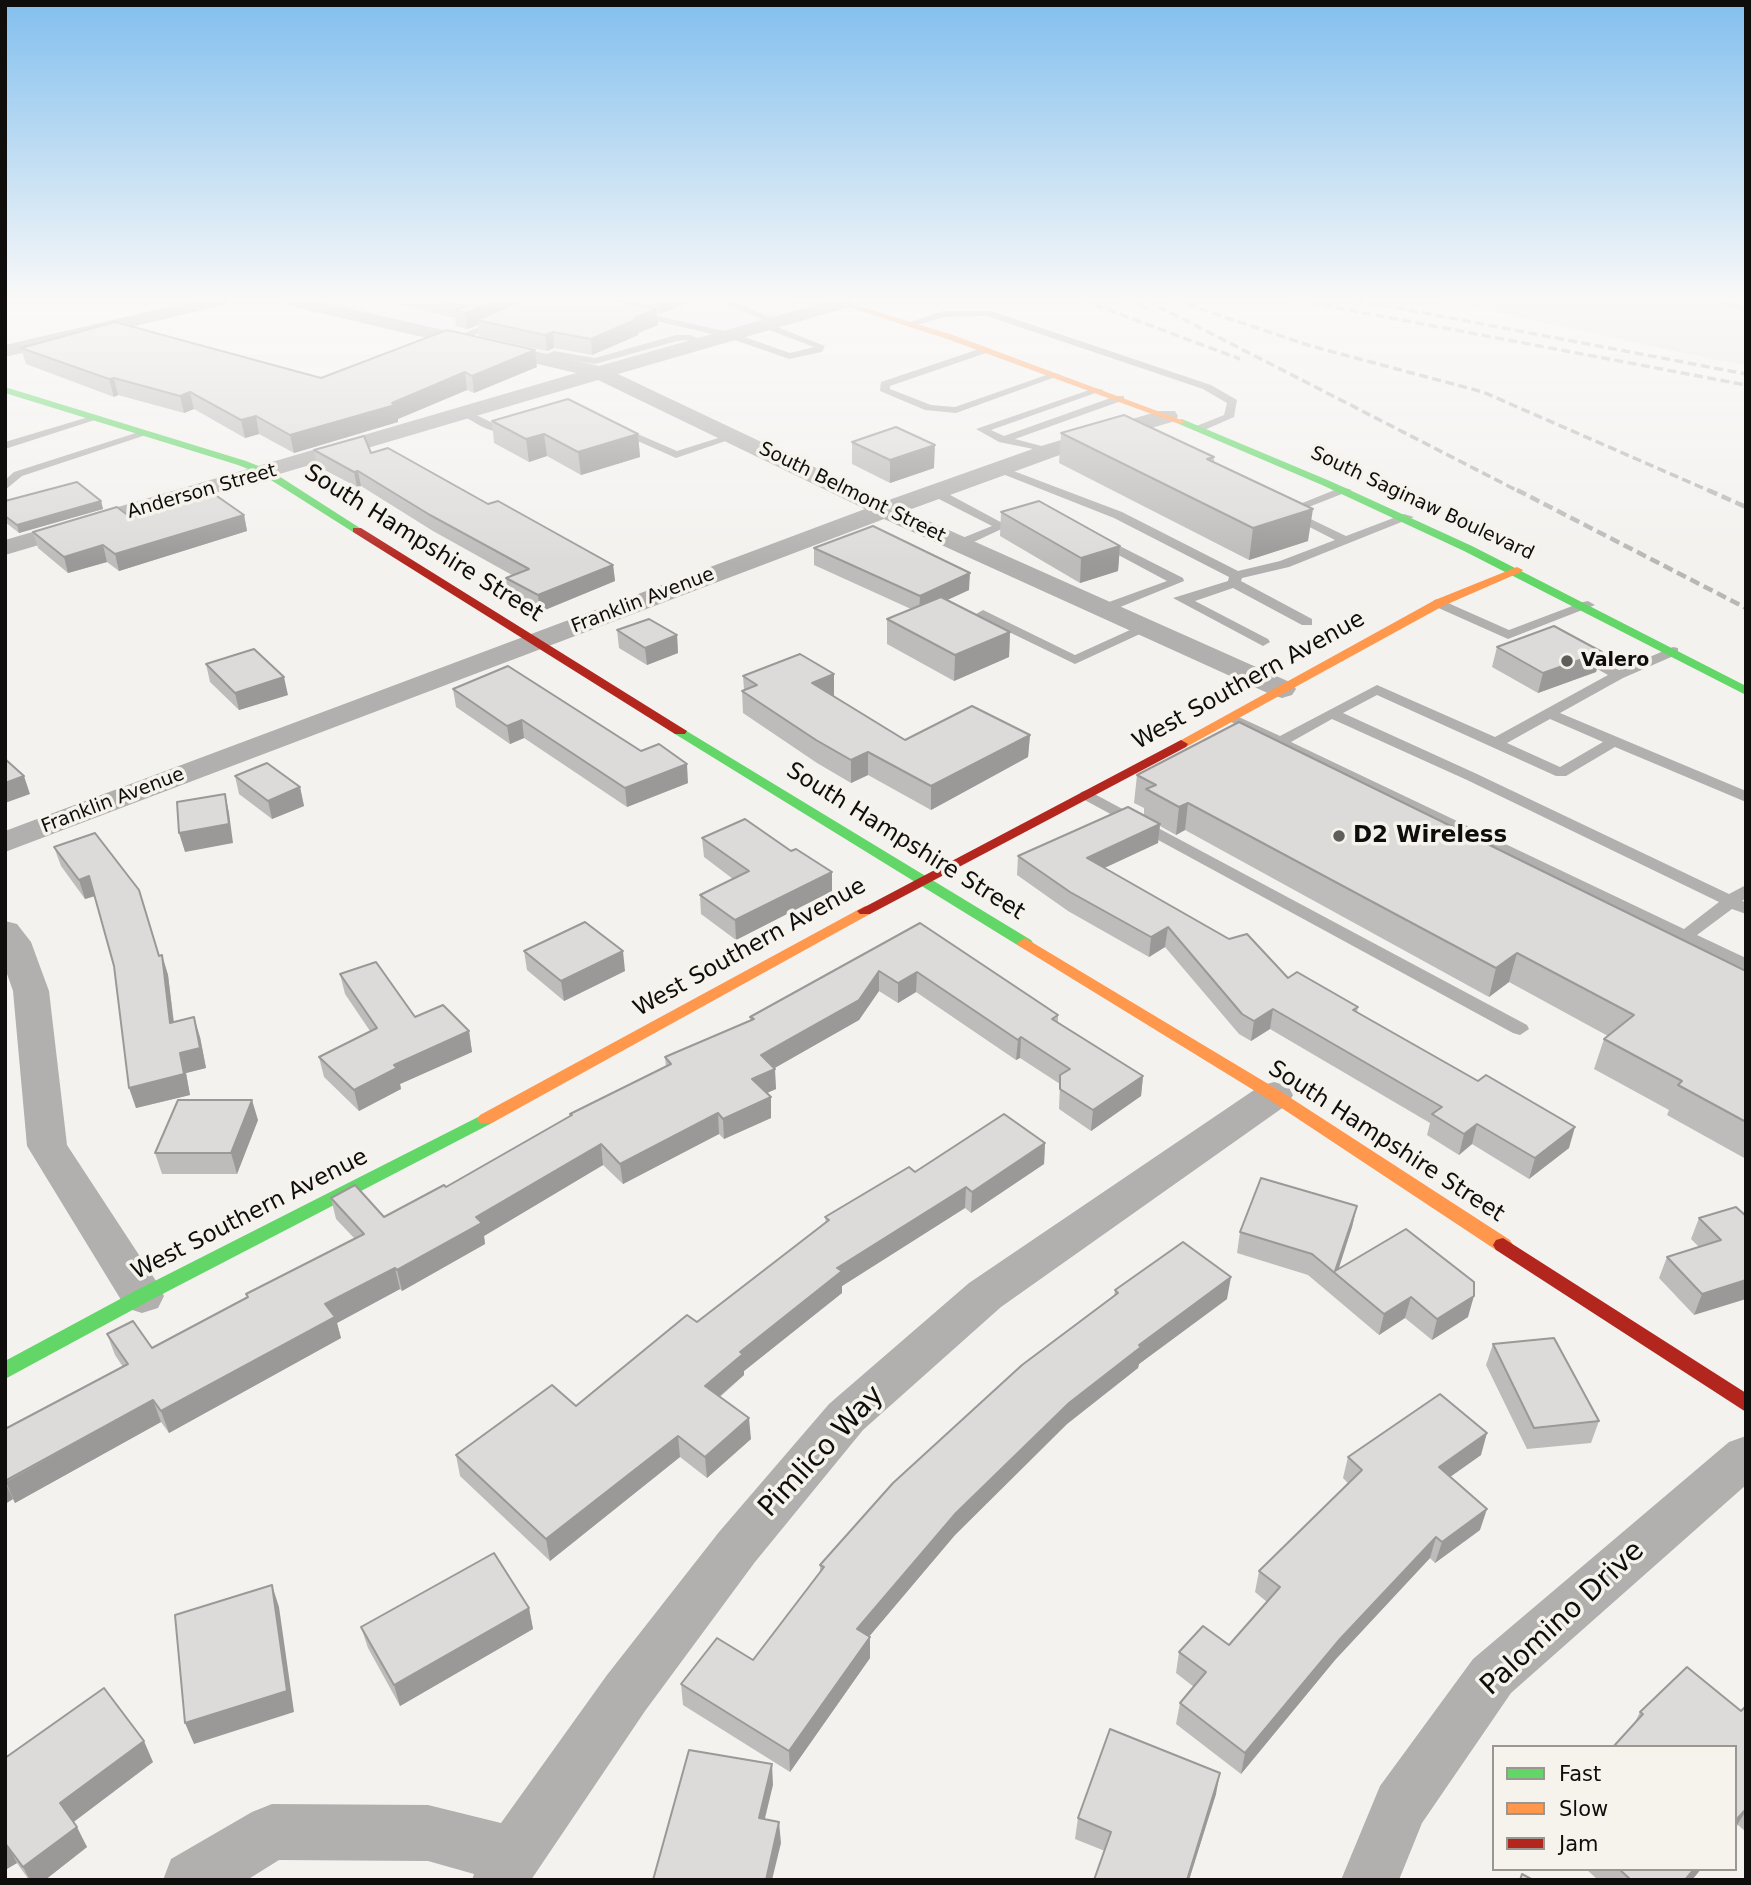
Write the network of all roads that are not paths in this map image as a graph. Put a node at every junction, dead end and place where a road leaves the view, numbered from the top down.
1 (547, 388) edge
2 (632, 388) edge
3 (885, 388) edge
4 (1019, 388) edge
5 (1093, 388) edge
6 (1209, 388) edge
7 (5, 390) edge
8 (1099, 390) junction
9 (1120, 398) junction
10 (466, 413) junction
11 (1167, 416) junction
12 (96, 418) junction
13 (523, 422) edge
14 (607, 423) edge
15 (1198, 429) junction
16 (146, 433) junction
17 (734, 436) junction
18 (1003, 440) junction
19 (5, 446) edge
20 (1049, 451) junction
21 (999, 469) junction
22 (267, 473) junction
23 (5, 487) edge
24 (1346, 490) junction
25 (935, 492) junction
26 (885, 510) junction
27 (1408, 517) junction
28 (1087, 532) edge
29 (1347, 541) junction
30 (958, 544) junction
31 (5, 548) edge
32 (1517, 569) junction
33 (1235, 579) junction
34 (1161, 589) junction
35 (1184, 600) junction
36 (1439, 603) junction
37 (1588, 605) junction
38 (1103, 608) junction
39 (983, 614) dead end
40 (1307, 622) dead end
41 (1531, 626) junction
42 (1146, 628) junction
43 (535, 642) junction
44 (1263, 642) dead end
45 (1673, 651) junction
46 (1618, 675) junction
47 (1282, 689) junction
48 (1746, 691) edge
49 (1549, 713) junction
50 (1332, 714) junction
51 (1229, 718) junction
52 (1614, 741) junction
53 (1280, 742) junction
54 (1495, 743) junction
55 (1087, 795) junction
56 (1746, 797) edge
57 (5, 842) edge
58 (922, 880) junction
59 (1746, 890) edge
60 (1738, 905) edge
61 (5, 930) edge
62 (1685, 936) junction
63 (1746, 965) edge
64 (1520, 1029) dead end
65 (1274, 1095) junction
66 (142, 1296) junction
67 (5, 1371) edge
68 (1746, 1404) edge
69 (1746, 1457) edge
70 (507, 1867) edge
71 (192, 1880) edge
72 (1370, 1880) edge

1 - 10 street, Anderson Street
2 - 17 street, South Belmont Street
3 - 4 lane
5 - 8 street, South Saginaw Boulevard
6 - 15 lane
7 - 12 street, South Hampshire Street
8 - 9 street, South Saginaw Boulevard
8 - 18 lane
9 - 11 street, South Saginaw Boulevard
9 - 18 lane
10 - 13 lane
10 - 22 street, Anderson Street
11 - 15 street, South Saginaw Boulevard
11 - 20 street, Franklin Avenue
12 - 16 street, South Hampshire Street
12 - 19 lane
14 - 17 lane
15 - 24 street, South Saginaw Boulevard
16 - 22 street, South Hampshire Street
16 - 23 lane
17 - 26 street, South Belmont Street
18 - 20 lane
20 - 21 street, Franklin Avenue
21 - 25 street, Franklin Avenue
21 - 33 lane
22 - 31 street, Anderson Street
22 - 43 street, South Hampshire Street
24 - 27 street, South Saginaw Boulevard
24 - 29 lane
25 - 26 street, Franklin Avenue
25 - 30 lane
26 - 30 street, South Belmont Street
26 - 43 street, Franklin Avenue
27 - 29 lane
27 - 32 street, South Saginaw Boulevard
28 - 34 lane
29 - 33 lane
30 - 38 street, South Belmont Street
32 - 36 street, West Southern Avenue
32 - 37 street, South Saginaw Boulevard
33 - 35 lane
33 - 40 lane
34 - 35 lane
34 - 38 lane
35 - 44 lane
36 - 41 lane
36 - 47 street, West Southern Avenue
37 - 41 lane
37 - 45 street, South Saginaw Boulevard
38 - 42 street, South Belmont Street
39 - 42 lane
41 - 46 lane
42 - 47 street, South Belmont Street
43 - 57 street, Franklin Avenue
43 - 58 street, South Hampshire Street
45 - 46 lane
45 - 48 street, South Saginaw Boulevard
46 - 49 lane
47 - 51 street, West Southern Avenue
49 - 52 lane
49 - 54 lane
50 - 53 lane
50 - 54 lane
50 - 60 lane
51 - 53 lane
51 - 55 street, West Southern Avenue
52 - 54 lane
52 - 56 lane
53 - 62 lane
55 - 58 street, West Southern Avenue
55 - 64 lane
58 - 65 street, South Hampshire Street
58 - 66 street, West Southern Avenue
59 - 60 lane
60 - 62 lane
61 - 66 street
62 - 63 lane
65 - 68 street, South Hampshire Street
65 - 70 street, Pimlico Way
66 - 67 street, West Southern Avenue
69 - 72 street, Palomino Drive
70 - 71 street

